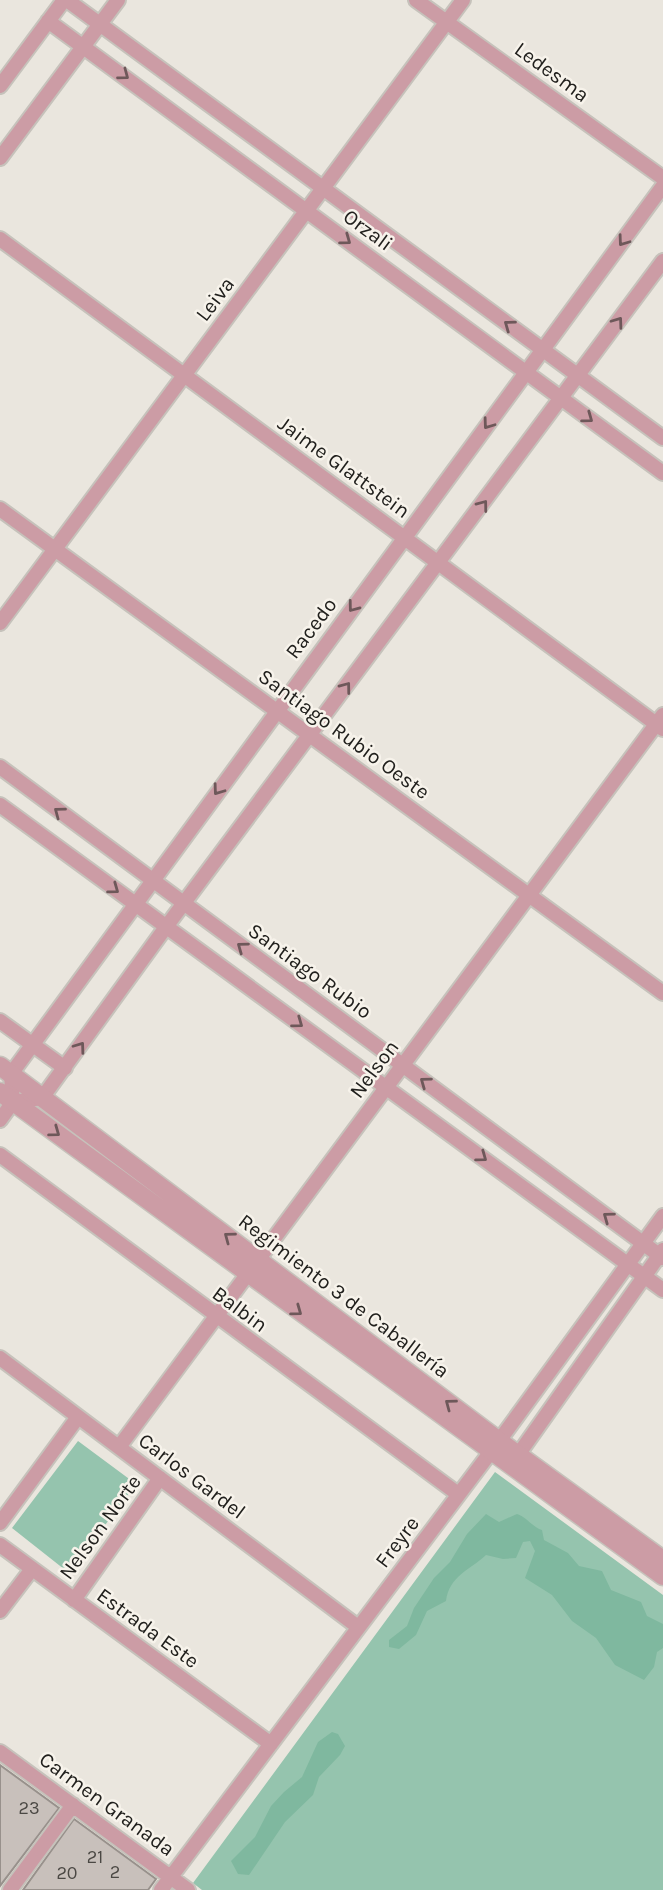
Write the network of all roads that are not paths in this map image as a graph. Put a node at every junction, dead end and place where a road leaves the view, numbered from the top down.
1 (66, 0) edge
2 (118, 0) edge
3 (416, 0) edge
4 (463, 0) edge
5 (48, 22) junction
6 (101, 23) junction
7 (446, 23) junction
8 (84, 46) junction
9 (0, 86) edge
10 (0, 158) edge
11 (663, 178) edge
12 (663, 186) edge
13 (323, 188) junction
14 (307, 211) junction
15 (0, 239) edge
16 (663, 261) edge
17 (543, 350) junction
18 (526, 372) junction
19 (184, 376) junction
20 (579, 376) junction
21 (562, 399) junction
22 (663, 438) edge
23 (663, 473) edge
24 (0, 509) edge
25 (404, 537) junction
26 (55, 549) junction
27 (438, 565) junction
28 (0, 623) edge
29 (276, 710) junction
30 (661, 723) edge
31 (309, 735) junction
32 (0, 767) edge
33 (0, 805) edge
34 (151, 880) junction
35 (529, 895) junction
36 (134, 904) junction
37 (183, 904) junction
38 (166, 927) junction
39 (663, 993) edge
40 (0, 1021) edge
41 (32, 1044) junction
42 (403, 1065) junction
43 (65, 1068) junction
44 (6, 1070) edge
45 (387, 1087) junction
46 (7, 1097) edge
47 (42, 1098) junction
48 (0, 1121) edge
49 (0, 1155) edge
50 (663, 1216) edge
51 (643, 1243) junction
52 (662, 1254) edge
53 (260, 1260) junction
54 (628, 1264) junction
55 (248, 1275) junction
56 (645, 1277) junction
57 (663, 1290) edge
58 (215, 1318) junction
59 (0, 1358) edge
60 (78, 1417) junction
61 (494, 1446) junction
62 (119, 1447) junction
63 (514, 1460) junction
64 (160, 1479) junction
65 (458, 1494) junction
66 (0, 1523) edge
67 (0, 1545) edge
68 (663, 1560) edge
69 (32, 1569) junction
70 (663, 1576) edge
71 (74, 1600) junction
72 (0, 1611) edge
73 (358, 1627) junction
74 (271, 1744) junction
75 (0, 1752) edge
76 (73, 1805) junction
77 (171, 1877) junction
78 (10, 1890) edge
79 (161, 1890) edge
80 (188, 1890) edge

1 - 5 street
1 - 6 street, Orzali
2 - 6 street
3 - 7 street, Ledesma
4 - 7 street, Leiva
5 - 8 street, Orzali
5 - 9 street
6 - 8 street
6 - 13 street, Orzali
7 - 11 street, Ledesma
7 - 13 street, Leiva
8 - 10 street
8 -> 14 street, Orzali
12 -> 17 street, Racedo
13 - 14 street, Leiva
17 -> 13 street, Orzali
14 -> 18 street, Orzali
14 - 19 street, Leiva
15 - 19 street, Jaime Glattstein
20 -> 16 street
17 - 18 street, Racedo
17 - 20 street, Orzali
18 - 21 street, Orzali
18 -> 25 street, Racedo
19 - 25 street, Jaime Glattstein
19 - 26 street, Leiva
20 - 21 street
20 - 22 street, Orzali
21 -> 23 street, Orzali
27 -> 21 street
24 - 26 street, Santiago Rubio Oeste
25 - 27 street, Jaime Glattstein
25 -> 29 street, Racedo
26 - 28 street, Leiva
26 - 29 street, Santiago Rubio Oeste
27 - 30 street, Jaime Glattstein
31 -> 27 street
29 - 31 street, Santiago Rubio Oeste
29 -> 34 street, Racedo
30 - 35 street, Nelson
31 - 35 street, Santiago Rubio Oeste
31 - 37 street
34 -> 32 street, Santiago Rubio
33 -> 36 street
34 - 36 street, Racedo
34 - 37 street, Santiago Rubio
35 - 39 street, Santiago Rubio Oeste
35 - 42 street, Nelson
36 - 38 street
36 - 41 street, Racedo
37 - 38 street
42 -> 37 street, Santiago Rubio
43 -> 38 street
38 -> 45 street
40 - 41 street
41 - 43 street
41 - 44 street, Racedo
42 - 45 street, Nelson
51 -> 42 street, Santiago Rubio
43 - 47 street
44 - 46 street
44 - 47 street, Regimiento 3 de Caballería
45 - 53 street, Nelson
45 -> 54 street
46 - 47 street
46 - 48 street
46 -> 55 street, Regimiento 3 de Caballería
53 -> 47 street, Regimiento 3 de Caballería
49 - 58 street, Balbin
50 - 51 street, Freyre
51 - 52 street, Santiago Rubio
51 - 54 street, Freyre
52 - 56 street
53 - 55 street, Nelson
61 -> 53 street, Regimiento 3 de Caballería
54 - 56 street
54 - 61 street, Freyre
55 - 58 street, Nelson
55 -> 61 street, Regimiento 3 de Caballería
56 - 57 street
56 - 63 street
58 - 62 street, Nelson
58 - 65 street, Balbin
59 - 60 street, Carlos Gardel
60 - 62 street, Carlos Gardel
60 - 66 street
61 - 63 street, Regimiento 3 de Caballería
61 - 65 street, Freyre
62 - 64 street, Carlos Gardel
63 - 68 street, Regimiento 3 de Caballería
63 - 70 street, Regimiento 3 de Caballería
64 - 71 street, Nelson Norte
64 - 73 street, Carlos Gardel
65 - 73 street, Freyre
67 - 69 street, Estrada Este
69 - 71 street, Estrada Este
69 - 72 street
71 - 74 street, Estrada Este
73 - 74 street, Freyre
74 - 77 street, Freyre
75 - 76 street, Carmen Granada
76 - 77 street, Carmen Granada
76 - 78 street
77 - 79 street, Freyre
77 - 80 street, Carmen Granada

